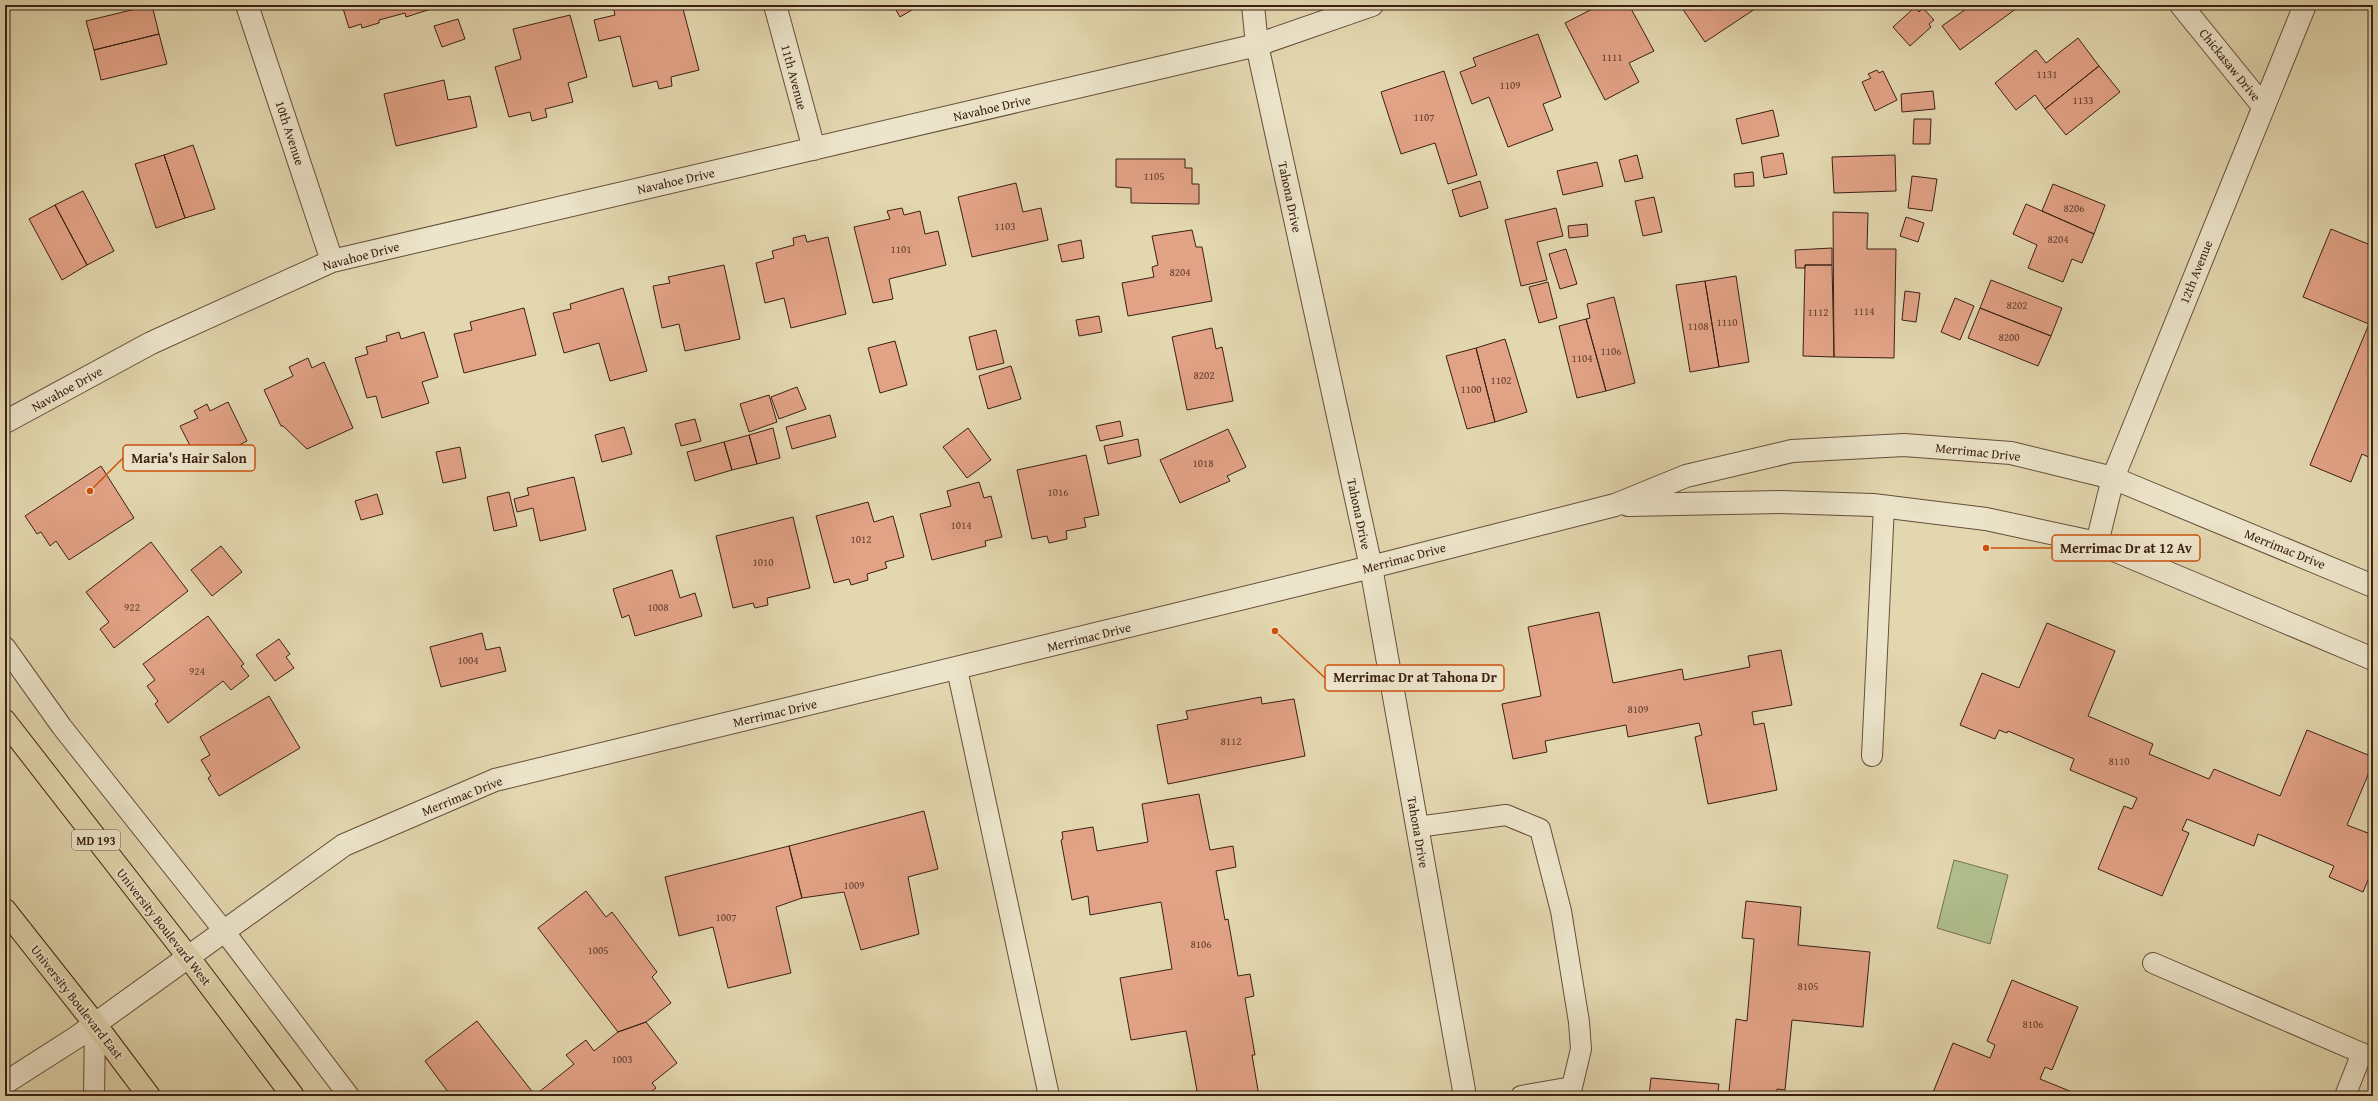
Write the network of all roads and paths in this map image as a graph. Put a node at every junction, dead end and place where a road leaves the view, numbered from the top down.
1 (247, 5) edge
2 (775, 5) edge
3 (1253, 5) edge
4 (1372, 5) edge
5 (2181, 5) edge
6 (2305, 5) edge
7 (1257, 45) junction
8 (2263, 106) junction
9 (814, 149) junction
10 (332, 261) junction
11 (5, 422) edge
12 (2113, 478) junction
13 (1615, 505) junction
14 (1884, 506) junction
15 (2098, 543) junction
16 (1371, 567) junction
17 (2373, 586) edge
18 (5, 647) edge
19 (2373, 659) edge
20 (957, 669) junction
21 (5, 721) edge
22 (1872, 756) dead end
23 (1417, 827) junction
24 (5, 910) edge
25 (224, 931) junction
26 (189, 958) junction
27 (2153, 963) dead end
28 (95, 1024) junction
29 (2368, 1056) edge
30 (5, 1083) edge
31 (94, 1096) edge
32 (149, 1096) edge
33 (293, 1096) edge
34 (349, 1096) edge
35 (1049, 1096) edge
36 (1465, 1096) edge
37 (1521, 1096) edge
38 (2345, 1096) edge

1 - 10 street, 10th Avenue
2 - 9 street, 11th Avenue
3 - 7 street, Tahona Drive
4 - 7 street, Navahoe Drive
5 - 8 street, Chickasaw Drive
6 - 8 street, 12th Avenue
7 - 9 street, Navahoe Drive
7 - 16 street, Tahona Drive
8 - 12 street, 12th Avenue
9 - 10 street, Navahoe Drive
10 - 11 street, Navahoe Drive
12 - 13 street, Merrimac Drive
12 - 15 street, 12th Avenue
12 - 17 street, Merrimac Drive
13 - 14 street, Merrimac Drive
13 - 16 street, Merrimac Drive
14 - 15 street, Merrimac Drive
14 - 22 lane
15 - 19 street, Merrimac Drive
16 - 20 street, Merrimac Drive
16 - 23 street, Tahona Drive
18 - 25 lane
20 - 25 street, Merrimac Drive
20 - 35 lane
21 - 26 main road, University Boulevard West / MD 193
23 - 36 street, Tahona Drive
23 - 37 lane
24 - 28 main road, University Boulevard East
25 - 26 street, Merrimac Drive
25 - 34 lane
26 - 28 street, Merrimac Drive
26 - 33 main road, University Boulevard West / MD 193
27 - 29 lane
28 - 30 street, Merrimac Drive
28 - 31 lane
28 - 32 main road, University Boulevard East
29 - 38 lane

